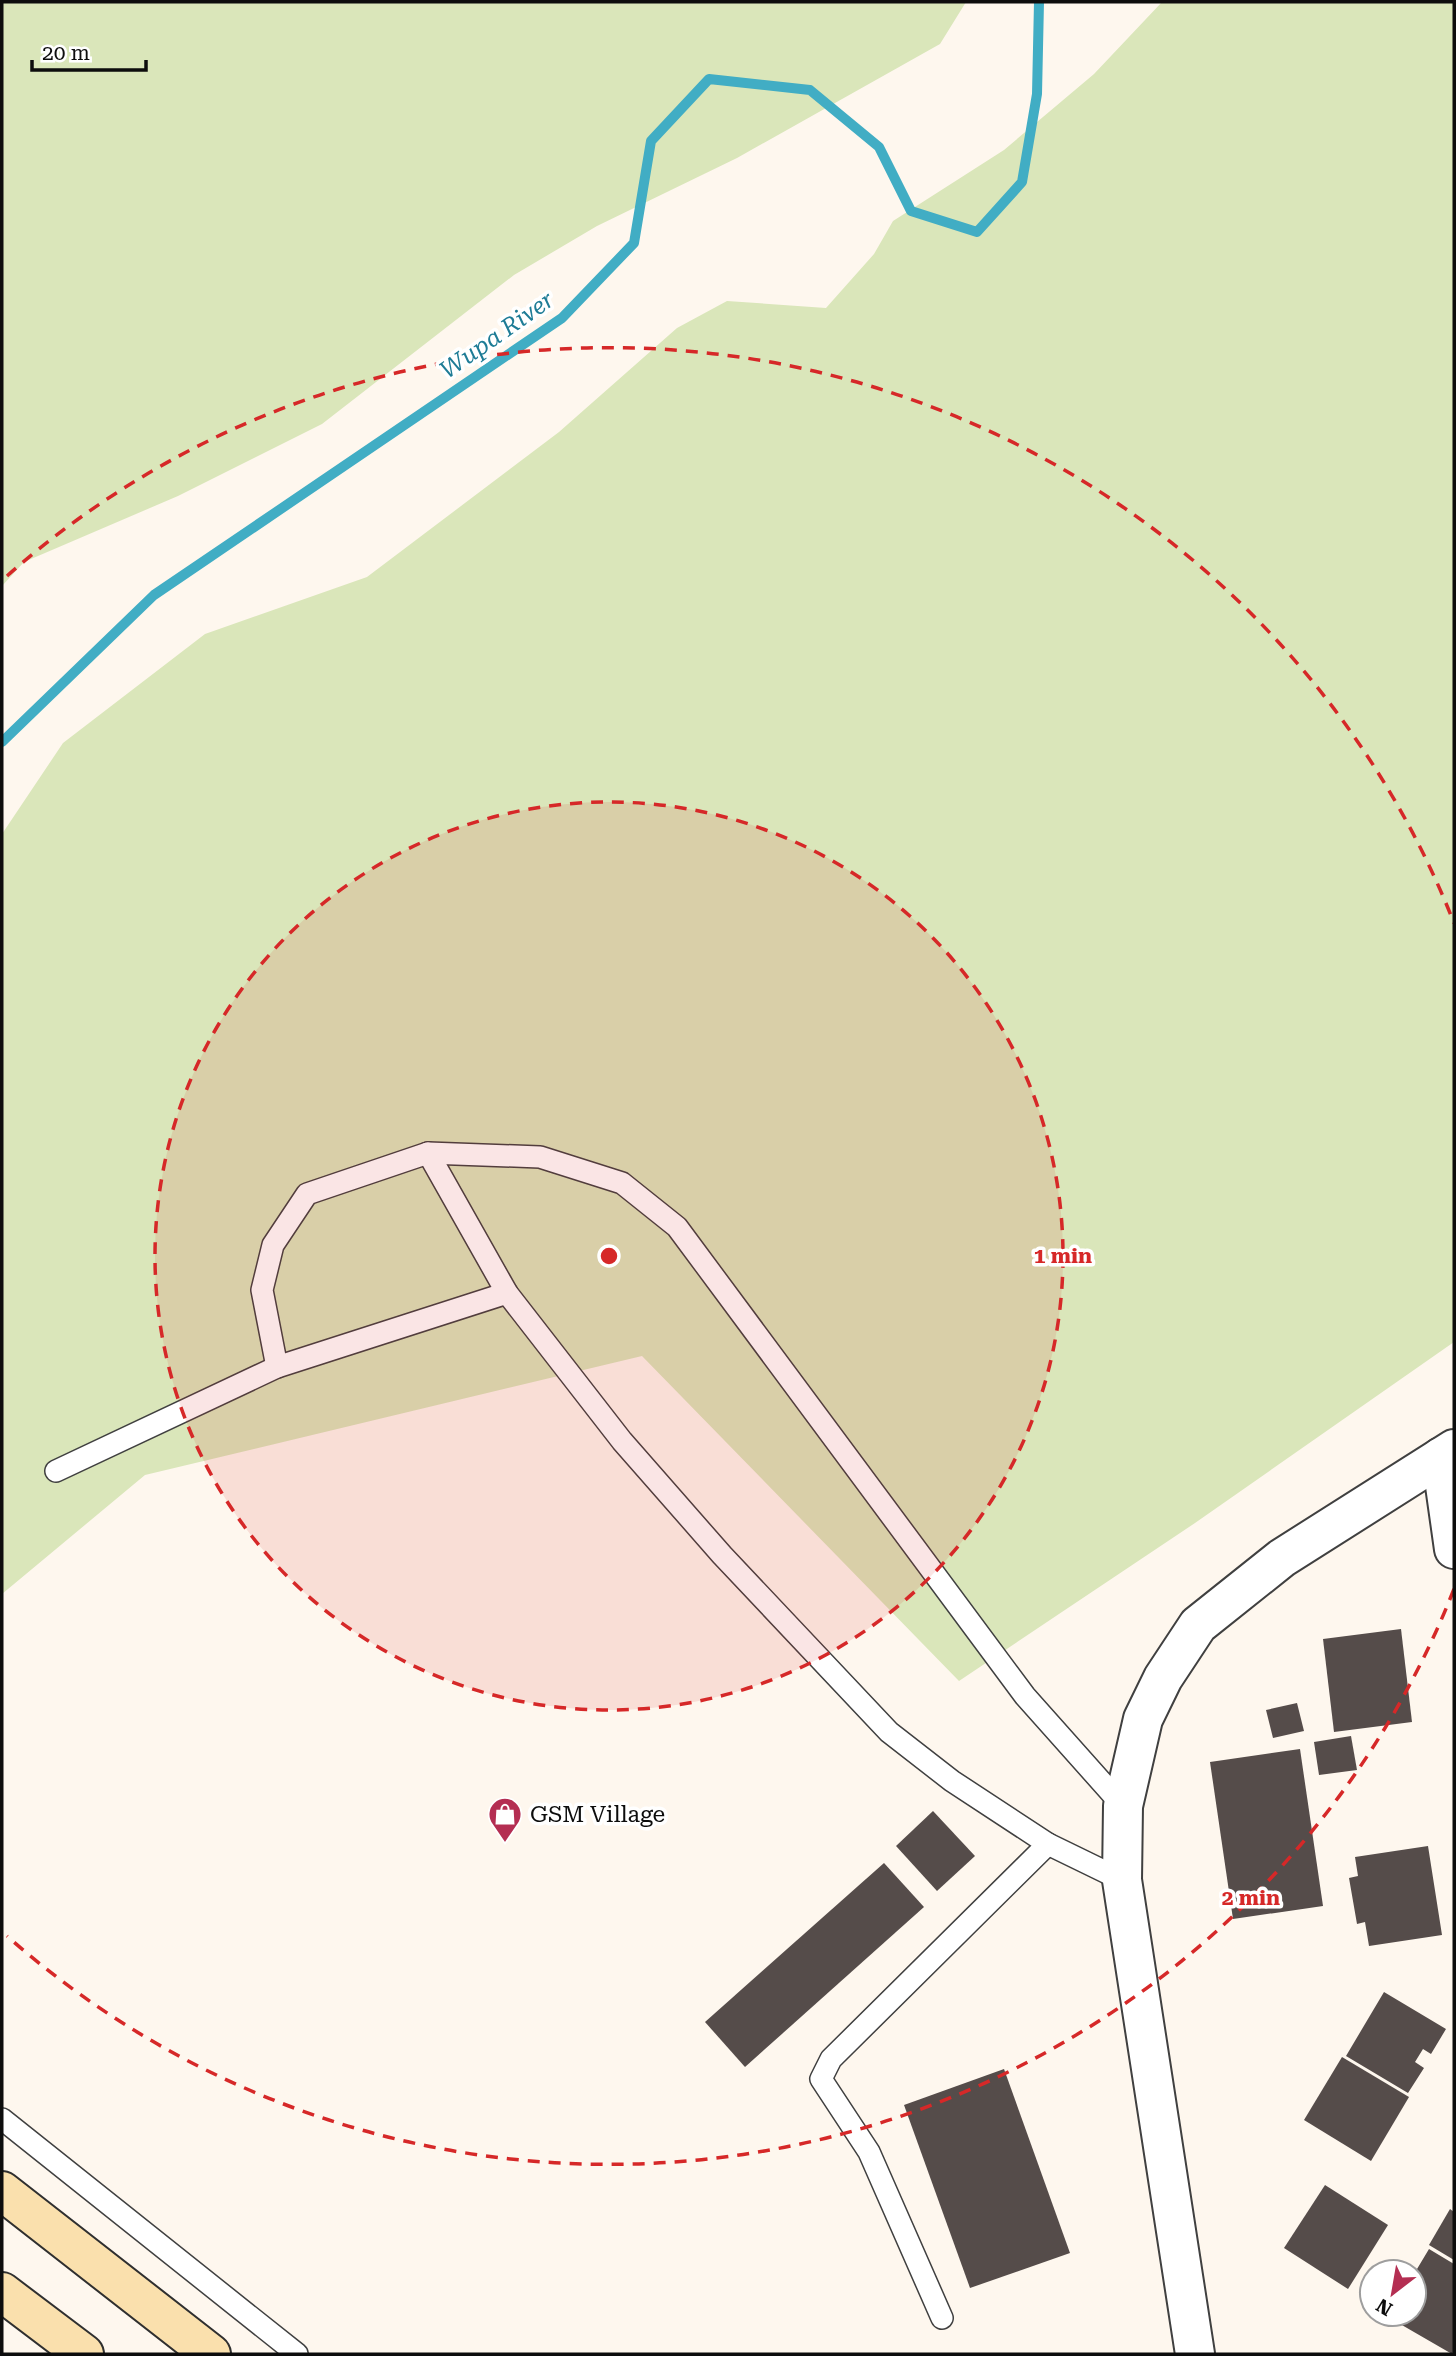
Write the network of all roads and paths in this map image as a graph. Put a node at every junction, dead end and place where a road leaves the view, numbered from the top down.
1 (428, 1153) junction
2 (507, 1293) junction
3 (277, 1367) junction
4 (1447, 1453) edge
5 (57, 1471) dead end
6 (1454, 1549) edge
7 (1123, 1807) junction
8 (1048, 1844) junction
9 (1122, 1880) junction
10 (2, 2119) edge
11 (2, 2191) edge
12 (2, 2292) edge
13 (942, 2318) dead end
14 (83, 2354) edge
15 (211, 2354) edge
16 (297, 2354) edge
17 (1195, 2354) edge

1 - 2 lane
1 - 3 lane
1 - 7 lane
2 - 3 lane
2 - 8 lane
3 - 5 lane
4 - 6 street
4 - 7 street
7 - 9 street
8 - 9 lane
8 - 13 lane
9 - 17 street
10 - 16 lane
11 - 15 main road
12 - 14 main road

